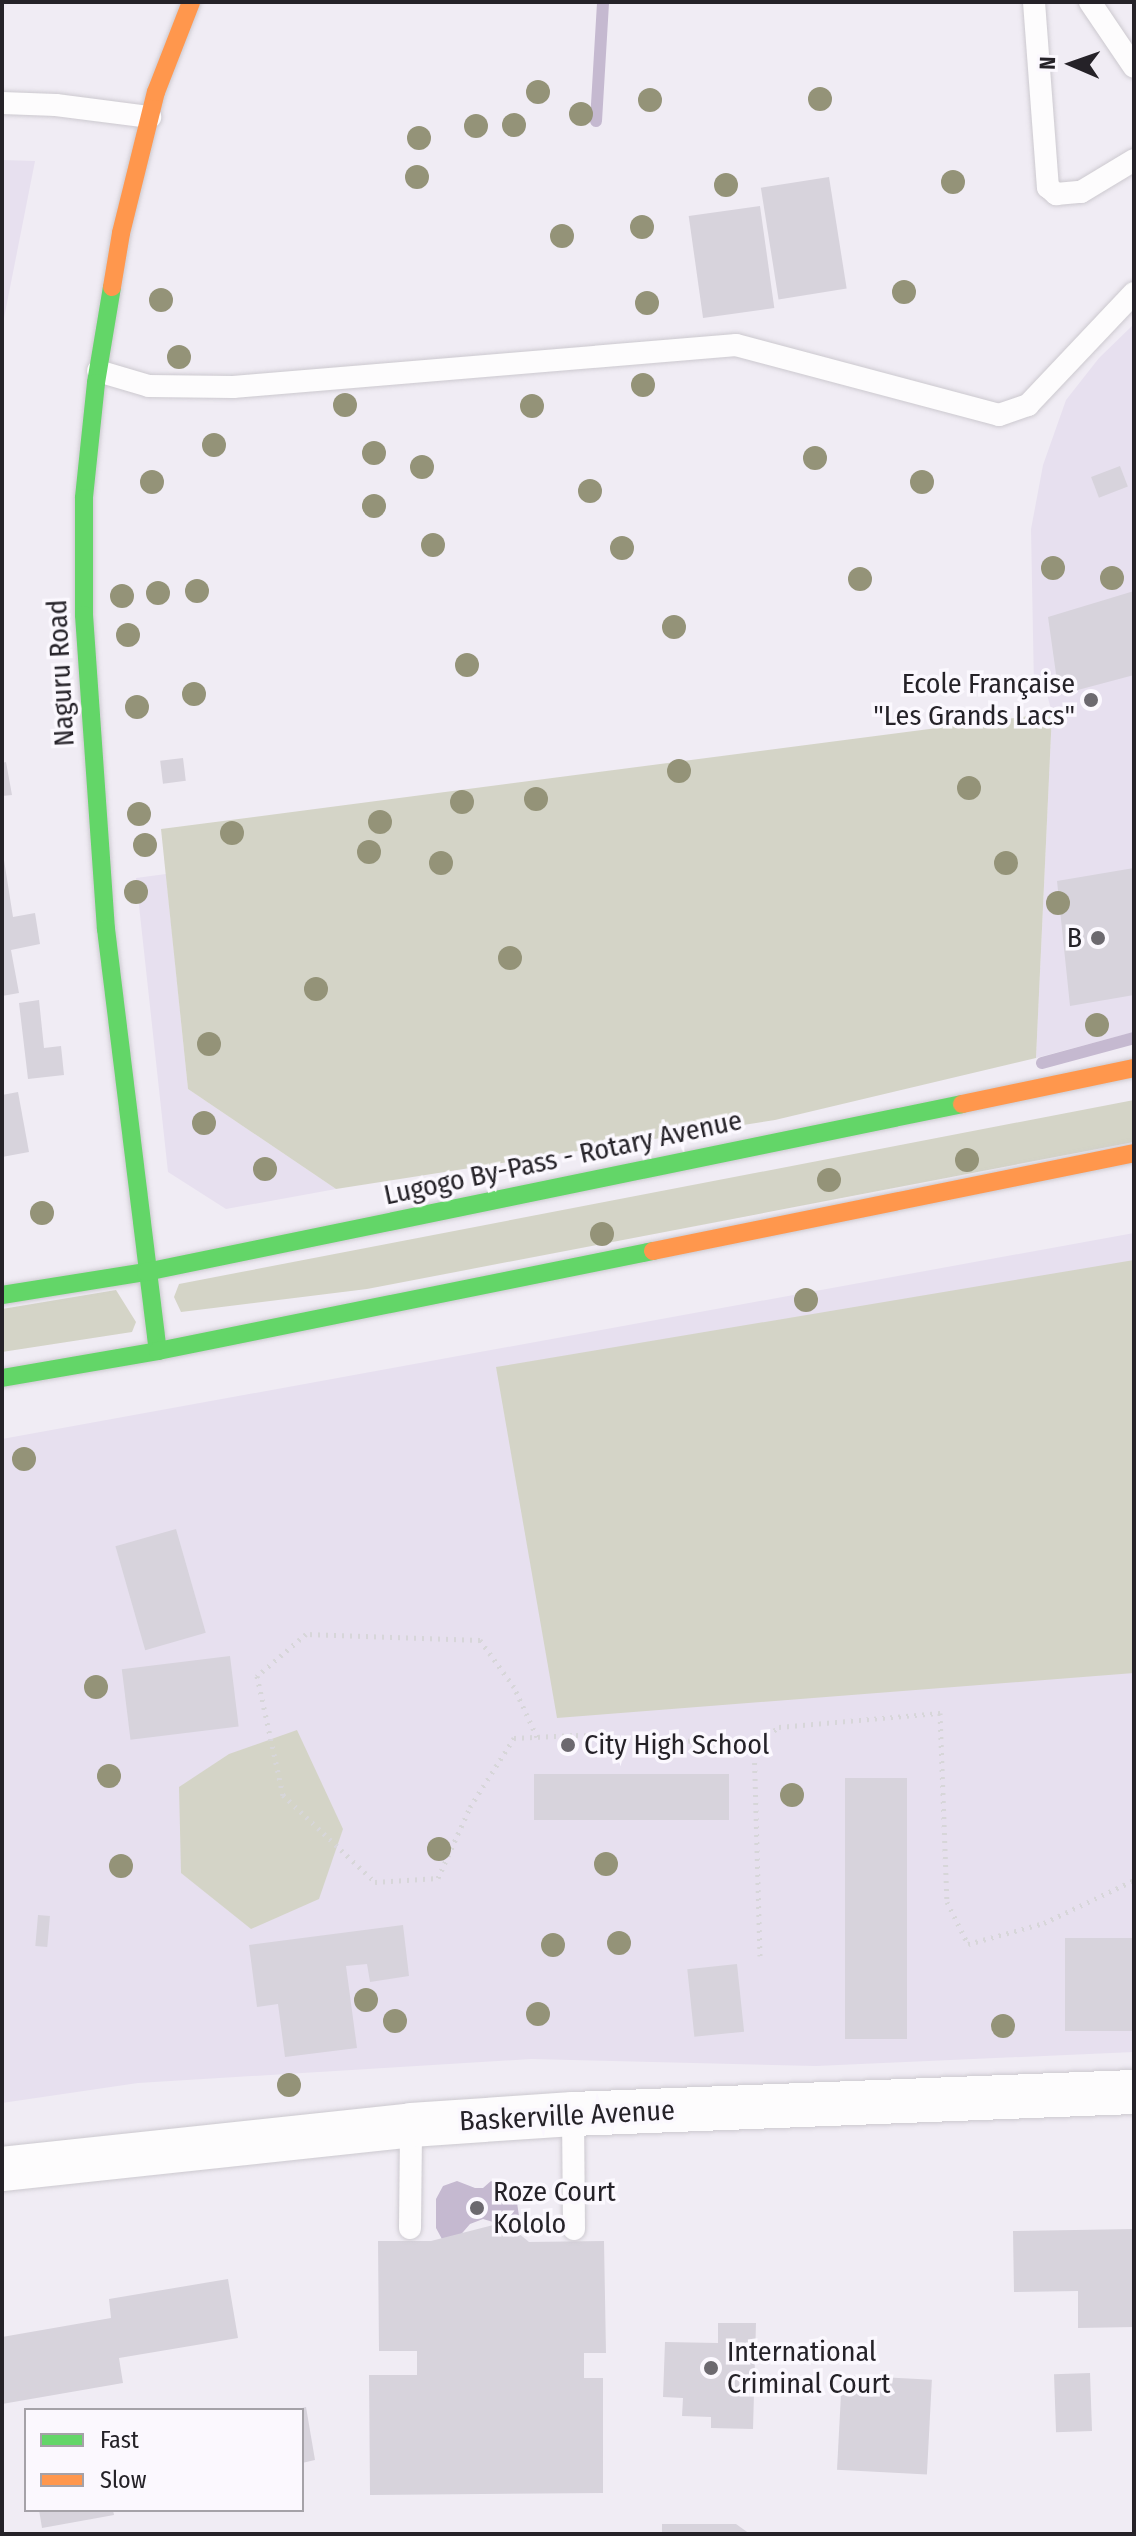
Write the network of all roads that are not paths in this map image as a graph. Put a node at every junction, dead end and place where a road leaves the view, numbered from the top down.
1 (191, 2) edge
2 (1034, 2) edge
3 (1090, 2) edge
4 (1134, 67) edge
5 (2, 103) edge
6 (150, 117) junction
7 (1134, 160) edge
8 (1134, 293) edge
9 (98, 371) junction
10 (1134, 1068) edge
11 (1134, 1153) edge
12 (146, 1272) junction
13 (2, 1295) edge
14 (158, 1351) junction
15 (2, 1378) edge
16 (1134, 2092) edge
17 (573, 2114) junction
18 (411, 2125) junction
19 (2, 2169) edge
20 (410, 2228) dead end
21 (574, 2229) dead end

1 - 6 main road, Naguru Road
2 - 7 lane
3 - 4 lane
5 - 6 lane
6 - 9 main road, Naguru Road
8 - 9 lane
9 - 12 main road, Naguru Road
10 - 12 main road, Lugogo By-Pass - Rotary Avenue
11 - 14 main road
12 - 13 main road, Lugogo By-Pass - Rotary Avenue
12 - 14 main road, Naguru Road
14 - 15 main road
16 - 17 street, Baskerville Avenue
17 - 18 street, Baskerville Avenue
17 - 21 lane
18 - 19 street, Baskerville Avenue
18 - 20 lane

